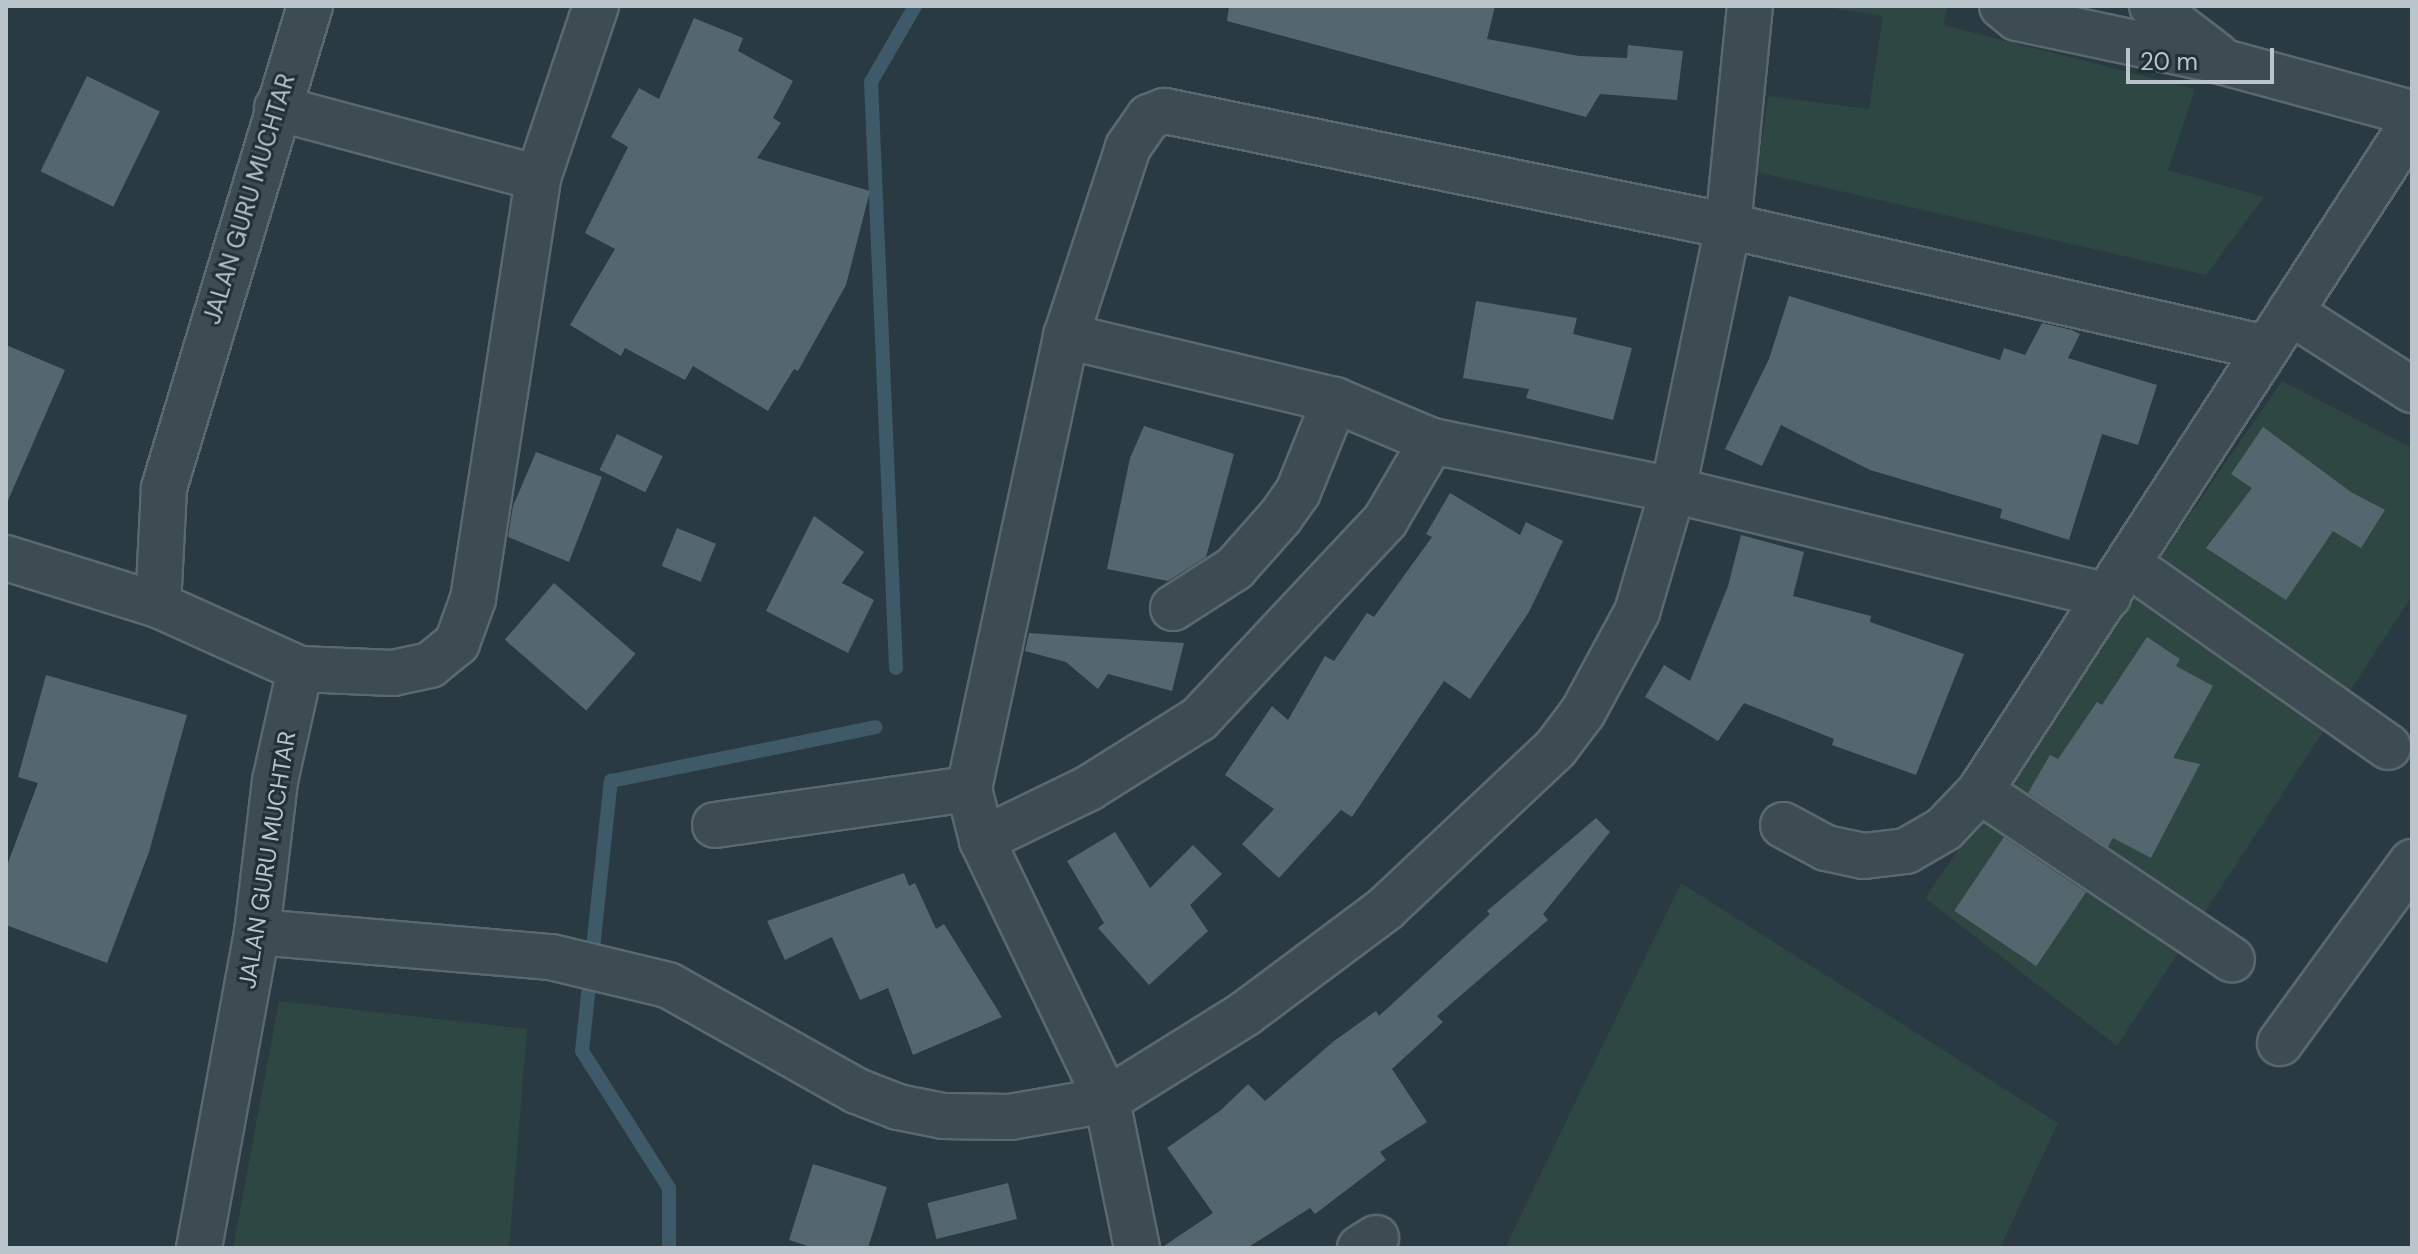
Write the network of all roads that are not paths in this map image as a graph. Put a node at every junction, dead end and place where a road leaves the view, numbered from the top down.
1 (310, 6) edge
2 (596, 6) edge
3 (1750, 6) edge
4 (2002, 6) edge
5 (2152, 6) edge
6 (2224, 62) junction
7 (277, 108) junction
8 (2412, 113) edge
9 (2412, 124) edge
10 (538, 178) junction
11 (1728, 226) junction
12 (2290, 312) junction
13 (1066, 336) junction
14 (2266, 348) junction
15 (2412, 390) edge
16 (1335, 400) junction
17 (1432, 441) junction
18 (1673, 490) junction
19 (6, 558) edge
20 (2118, 580) junction
21 (158, 605) junction
22 (1173, 608) dead end
23 (300, 669) junction
24 (2388, 747) dead end
25 (969, 789) junction
26 (1980, 791) junction
27 (715, 825) dead end
28 (1783, 825) dead end
29 (982, 840) junction
30 (2412, 862) edge
31 (257, 932) junction
32 (2232, 960) dead end
33 (2280, 1043) dead end
34 (1107, 1100) junction
35 (199, 1248) edge
36 (1137, 1248) edge

1 - 7 street, JALAN GURU MUCHTAR
2 - 10 street
3 - 11 street
4 - 6 street
5 - 6 street
6 - 8 street
7 - 10 street
7 - 21 street, JALAN GURU MUCHTAR
9 - 12 street
10 - 23 street
11 - 13 street
11 - 14 street
11 - 18 street
12 - 14 street
12 - 15 street
13 - 16 street
13 - 25 street
14 - 20 street
16 - 17 street
16 - 22 street
17 - 18 street
17 - 29 street
18 - 20 street
18 - 34 street
19 - 21 street
20 - 24 street
20 - 26 street
21 - 23 street
23 - 31 street, JALAN GURU MUCHTAR
25 - 27 street
25 - 29 street
26 - 28 street
26 - 32 street
29 - 34 street
30 - 33 street
31 - 34 street
31 - 35 street, JALAN GURU MUCHTAR
34 - 36 street

